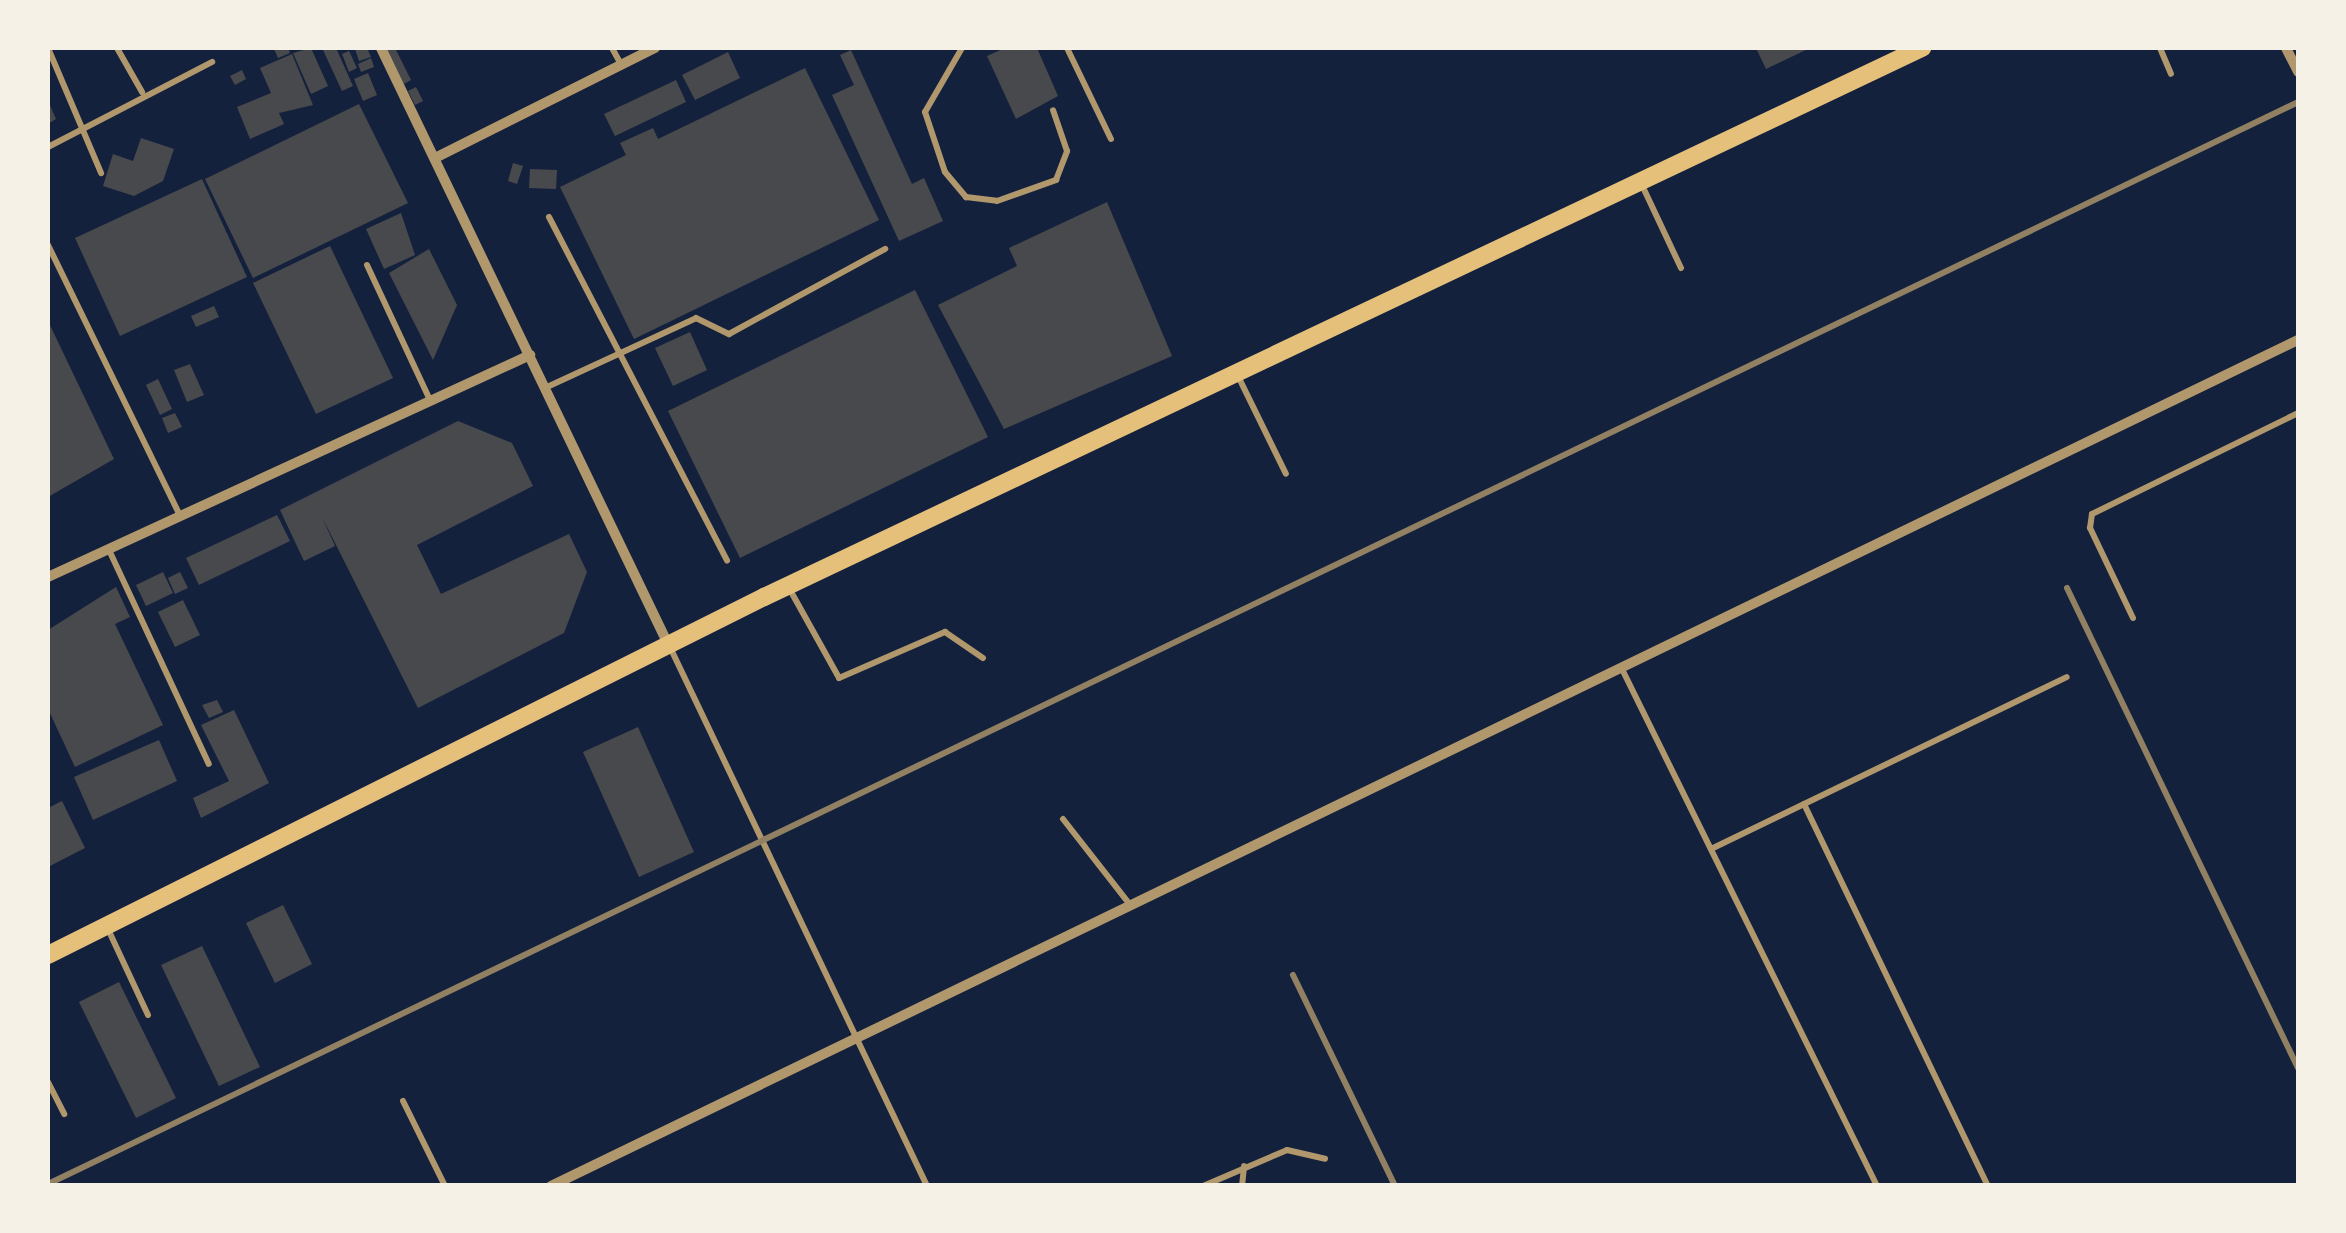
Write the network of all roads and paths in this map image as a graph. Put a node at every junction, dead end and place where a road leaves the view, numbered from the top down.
1 (48, 48) edge
2 (117, 48) edge
3 (382, 48) edge
4 (612, 48) edge
5 (654, 48) edge
6 (962, 48) edge
7 (1066, 48) edge
8 (1922, 48) edge
9 (2160, 48) edge
10 (2286, 48) edge
11 (212, 62) dead end
12 (620, 64) junction
13 (2298, 72) edge
14 (2170, 74) dead end
15 (142, 92) junction
16 (1053, 110) dead end
17 (80, 128) junction
18 (1111, 138) dead end
19 (48, 147) edge
20 (437, 157) junction
21 (101, 173) dead end
22 (1640, 182) junction
23 (549, 217) dead end
24 (48, 246) edge
25 (886, 249) dead end
26 (367, 264) dead end
27 (1681, 268) dead end
28 (2298, 340) edge
29 (619, 354) junction
30 (530, 355) junction
31 (1237, 372) junction
32 (547, 387) junction
33 (430, 400) junction
34 (2298, 413) edge
35 (1286, 474) dead end
36 (179, 514) junction
37 (109, 549) junction
38 (726, 561) dead end
39 (48, 578) edge
40 (788, 586) junction
41 (2134, 618) dead end
42 (668, 644) junction
43 (983, 658) dead end
44 (1620, 666) junction
45 (2067, 677) dead end
46 (209, 764) dead end
47 (1804, 804) junction
48 (1063, 819) dead end
49 (1711, 848) junction
50 (1131, 907) junction
51 (106, 926) junction
52 (48, 954) edge
53 (148, 1015) dead end
54 (858, 1041) junction
55 (48, 1082) edge
56 (403, 1101) dead end
57 (64, 1114) dead end
58 (1325, 1159) dead end
59 (1244, 1165) junction
60 (445, 1186) edge
61 (551, 1186) edge
62 (926, 1186) edge
63 (1203, 1186) edge
64 (1242, 1186) edge
65 (1877, 1186) edge
66 (1988, 1186) edge

1 - 17 lane
2 - 15 lane
3 - 20 street
4 - 12 lane
5 - 12 street
6 - 16 lane
7 - 18 lane
8 - 22 main road
9 - 14 lane
10 - 13 street
11 - 15 lane
12 - 20 street
15 - 17 lane
17 - 19 lane
17 - 21 lane
20 - 30 street
22 - 27 lane
22 - 31 main road
23 - 29 lane
24 - 36 lane
25 - 29 lane
26 - 33 lane
28 - 44 street
29 - 32 lane
29 - 38 lane
30 - 32 street
30 - 33 street
31 - 35 lane
31 - 40 main road
32 - 42 street
33 - 36 street
34 - 41 lane
36 - 37 street
37 - 39 street
37 - 46 lane
40 - 42 main road
40 - 43 lane
42 - 51 main road
42 - 54 lane
44 - 49 lane
44 - 50 street
45 - 47 lane
47 - 49 lane
47 - 66 lane
48 - 50 lane
49 - 65 lane
50 - 54 street
51 - 52 main road
51 - 53 lane
54 - 61 street
54 - 62 lane
55 - 57 lane
56 - 60 lane
58 - 59 lane
59 - 63 lane
59 - 64 lane

